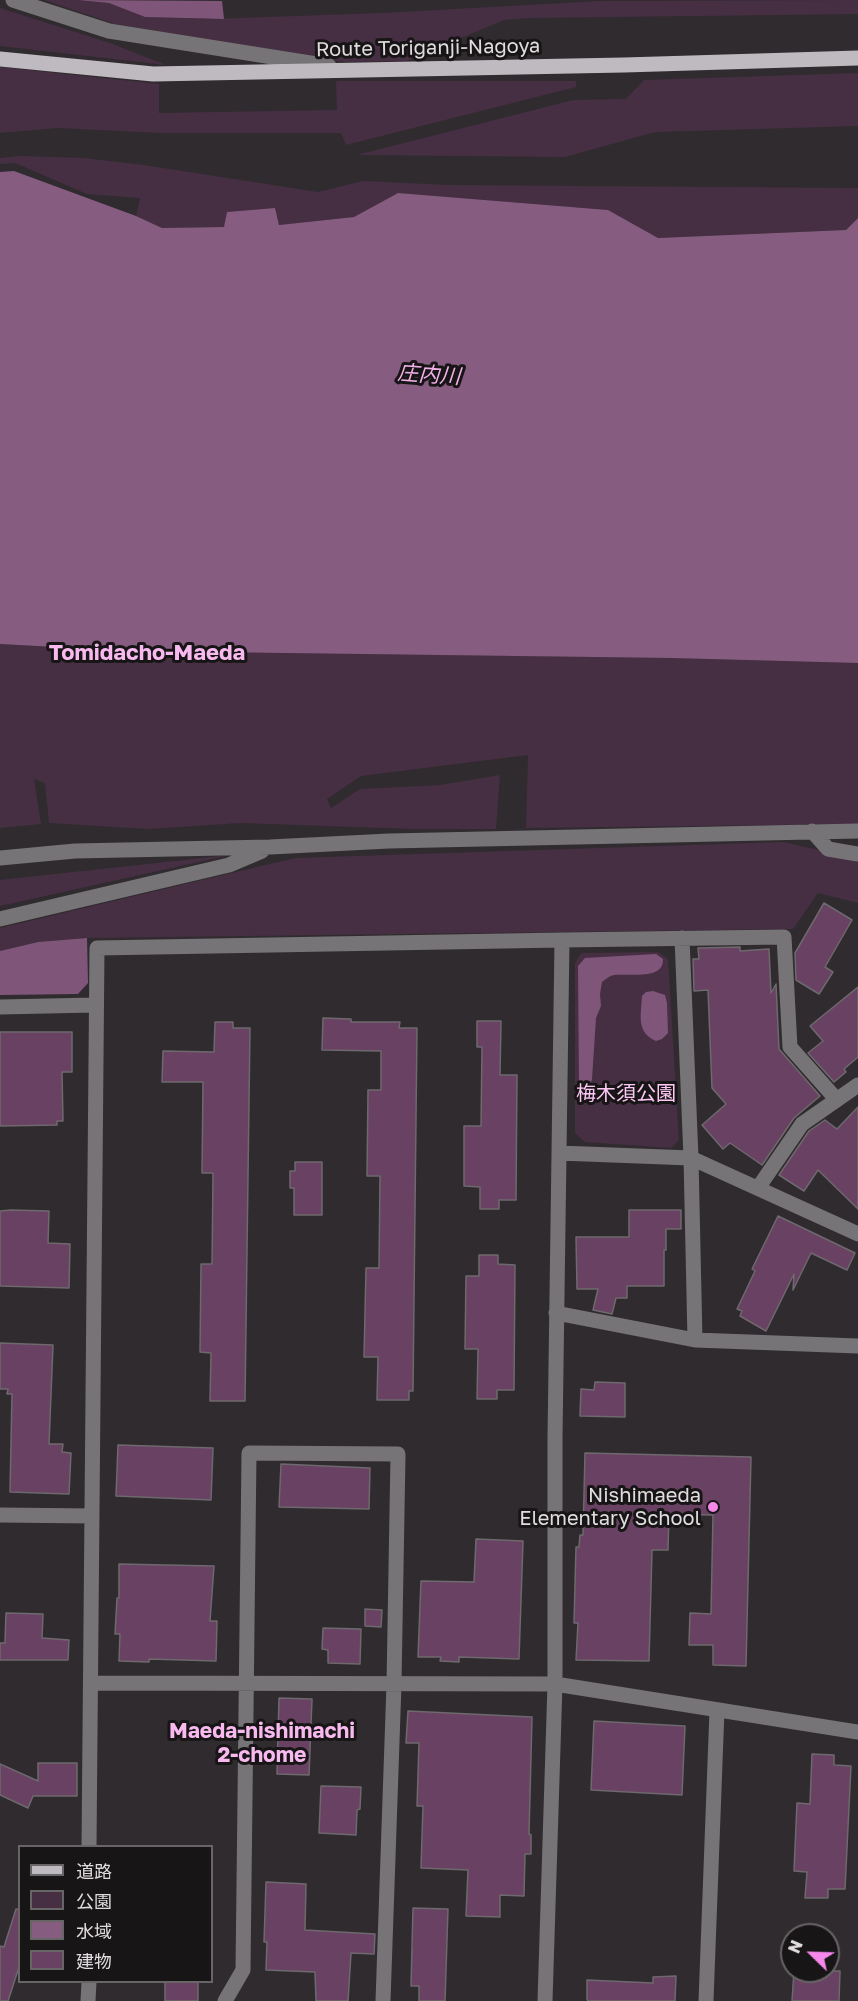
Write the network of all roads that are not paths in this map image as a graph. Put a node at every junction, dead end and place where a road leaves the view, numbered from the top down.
1 (13, 0) edge
2 (858, 58) edge
3 (0, 59) edge
4 (356, 71) junction
5 (812, 831) junction
6 (858, 831) edge
7 (270, 847) junction
8 (858, 854) edge
9 (0, 858) edge
10 (0, 919) edge
11 (682, 938) junction
12 (562, 940) junction
13 (95, 1005) junction
14 (0, 1007) edge
15 (858, 1085) edge
16 (837, 1100) junction
17 (559, 1153) junction
18 (691, 1158) junction
19 (758, 1188) junction
20 (858, 1234) edge
21 (556, 1313) junction
22 (695, 1340) junction
23 (858, 1346) edge
24 (0, 1515) edge
25 (92, 1516) junction
26 (91, 1683) junction
27 (246, 1683) junction
28 (394, 1684) junction
29 (555, 1684) junction
30 (717, 1710) junction
31 (858, 1732) edge
32 (90, 1845) edge
33 (89, 1983) edge
34 (88, 2001) edge
35 (225, 2001) edge
36 (383, 2001) edge
37 (545, 2001) edge
38 (706, 2001) edge

1 - 4 street
2 - 4 main road, Route Toriganji-Nagoya
3 - 4 main road, Route Toriganji-Nagoya
5 - 6 street
5 - 7 street
5 - 8 street
7 - 9 street
7 - 10 street
11 - 12 street
11 - 16 street
11 - 18 street
12 - 13 street
12 - 17 street
13 - 14 street
13 - 25 street
15 - 16 street
16 - 19 street
17 - 18 street
17 - 21 street
18 - 19 street
18 - 22 street
19 - 20 street
21 - 22 street
21 - 29 street
22 - 23 street
24 - 25 street
25 - 26 street
26 - 27 street
26 - 32 street
27 - 28 street
27 - 28 street
27 - 35 street
28 - 29 street
28 - 36 street
29 - 30 street
29 - 37 street
30 - 31 street
30 - 38 street
33 - 34 street

